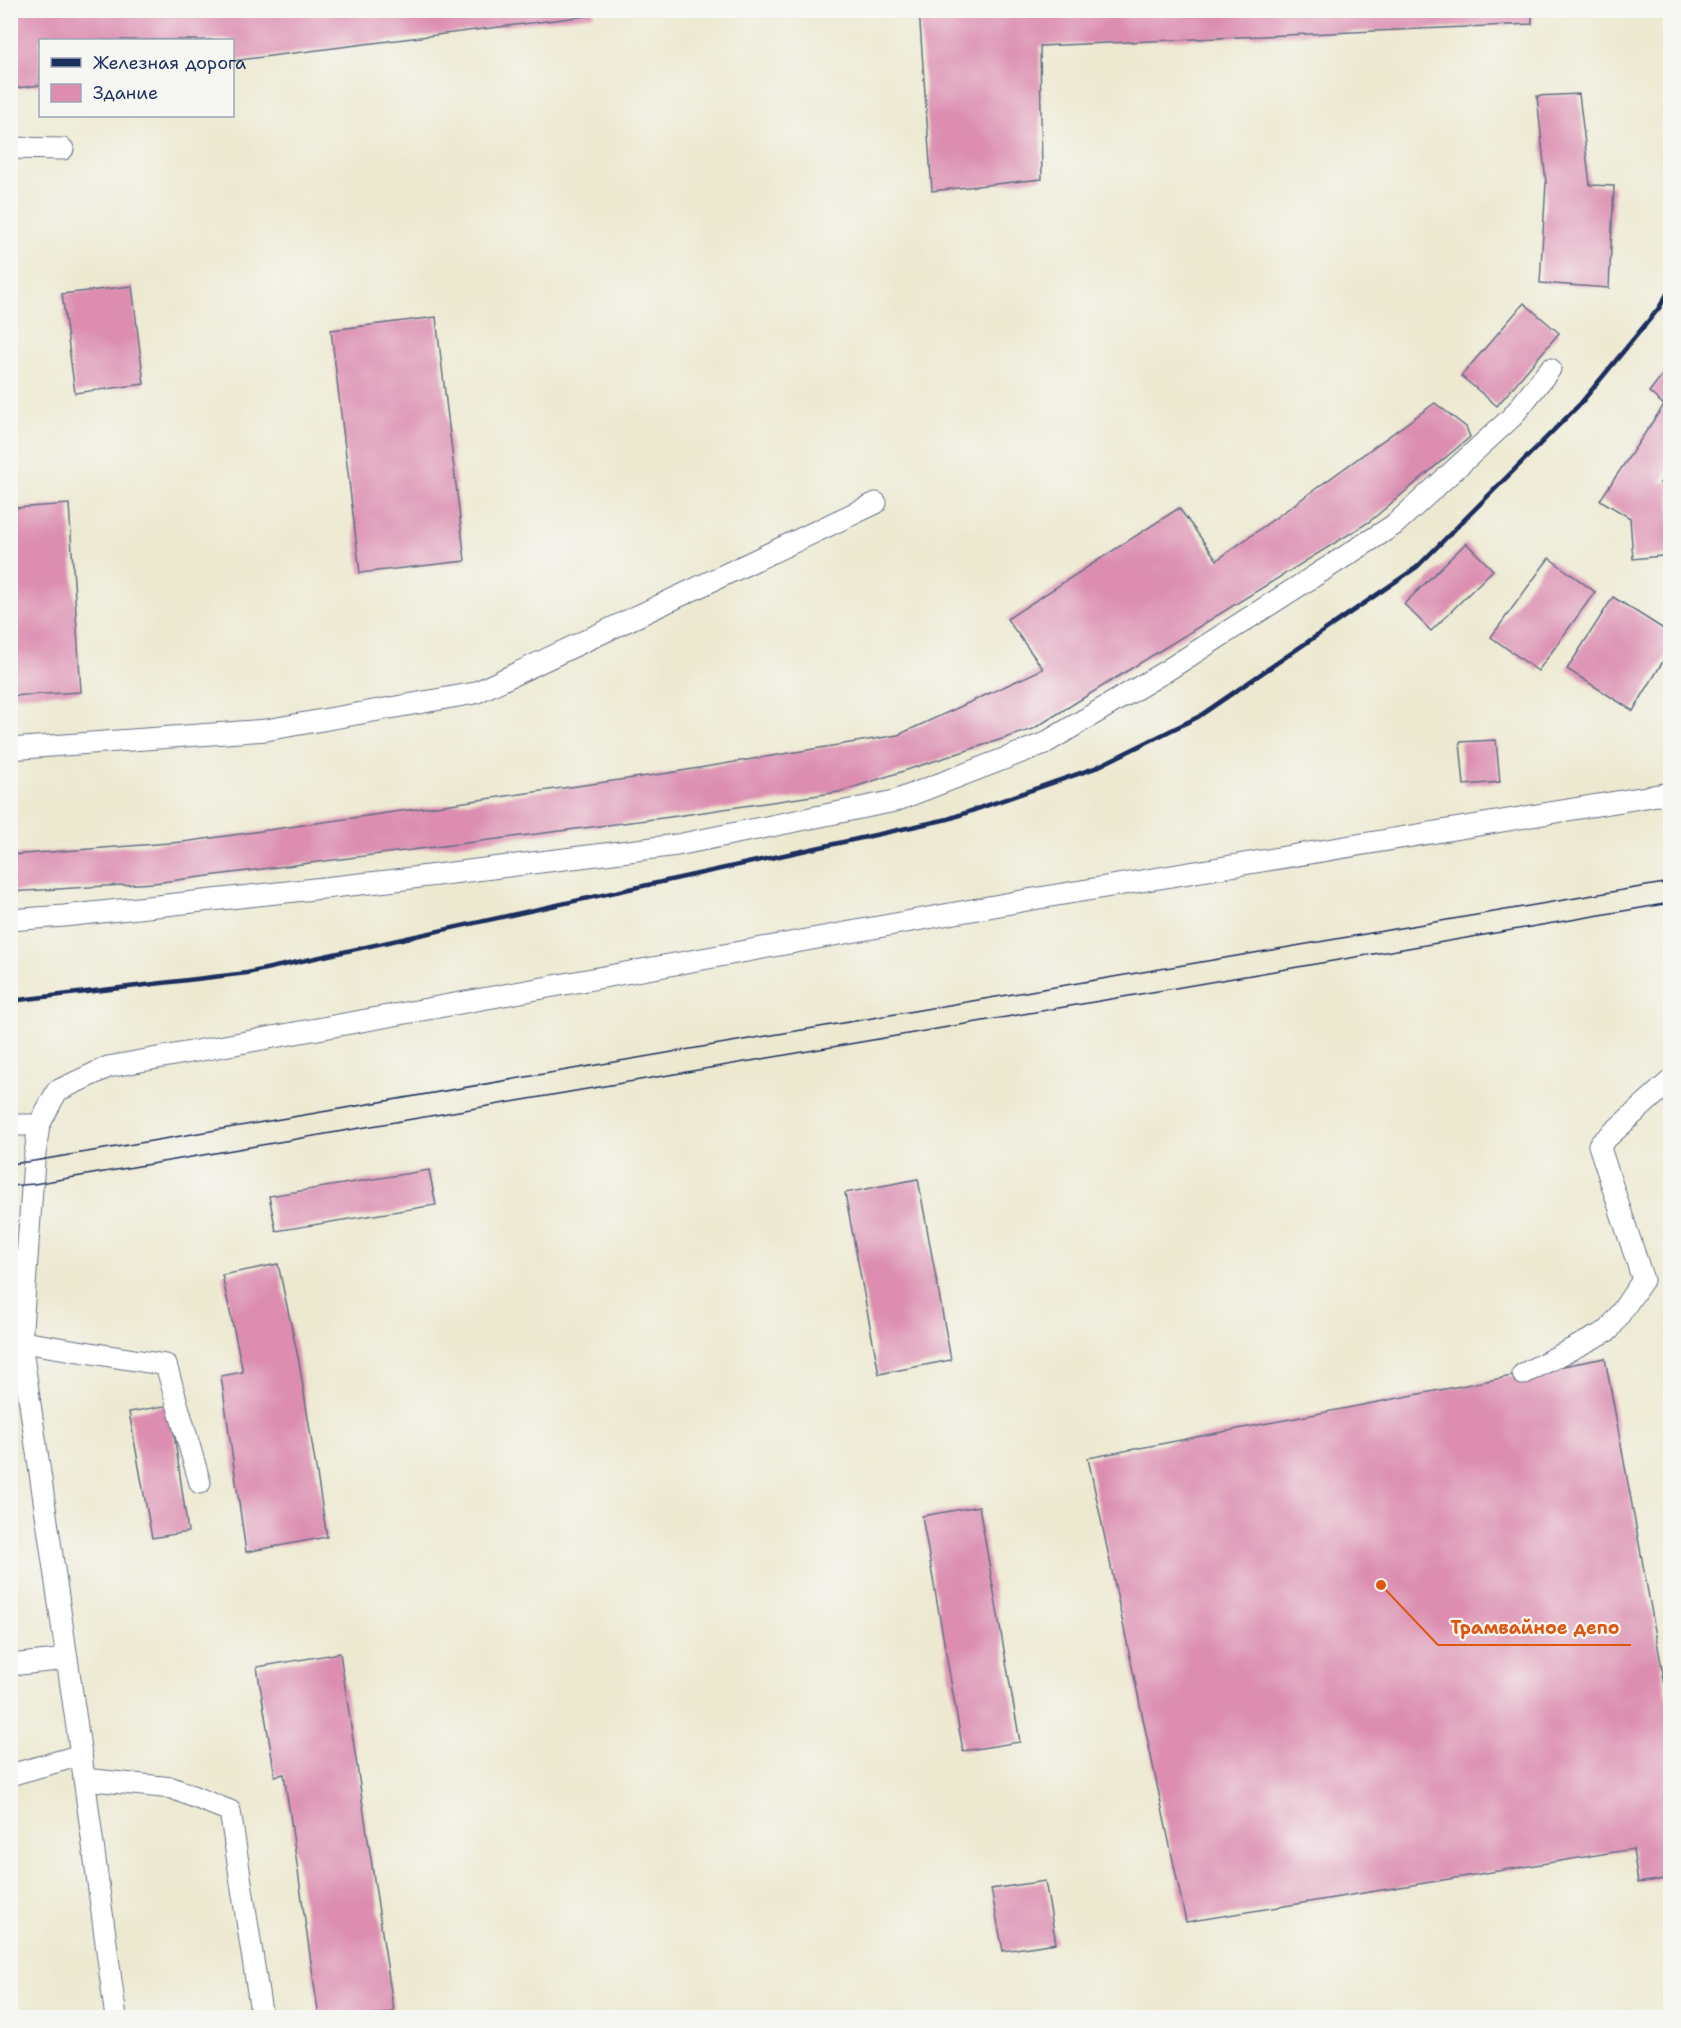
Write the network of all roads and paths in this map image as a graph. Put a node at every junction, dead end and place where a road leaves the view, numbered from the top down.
1 (10, 148) edge
2 (63, 149) dead end
3 (1550, 369) dead end
4 (876, 503) dead end
5 (10, 748) edge
6 (1670, 797) edge
7 (10, 920) edge
8 (1671, 1081) edge
9 (10, 1125) edge
10 (39, 1125) junction
11 (16, 1341) edge
12 (1523, 1374) dead end
13 (200, 1483) dead end
14 (67, 1659) junction
15 (10, 1665) edge
16 (81, 1755) junction
17 (10, 1775) edge
18 (84, 1779) junction
19 (116, 2018) edge
20 (262, 2018) edge

1 - 2 lane
3 - 7 lane
4 - 5 lane
6 - 10 lane
8 - 12 lane
9 - 10 lane
10 - 11 lane
11 - 13 lane
11 - 14 lane
14 - 15 lane
14 - 16 lane
16 - 17 lane
16 - 18 lane
18 - 19 lane
18 - 20 lane

